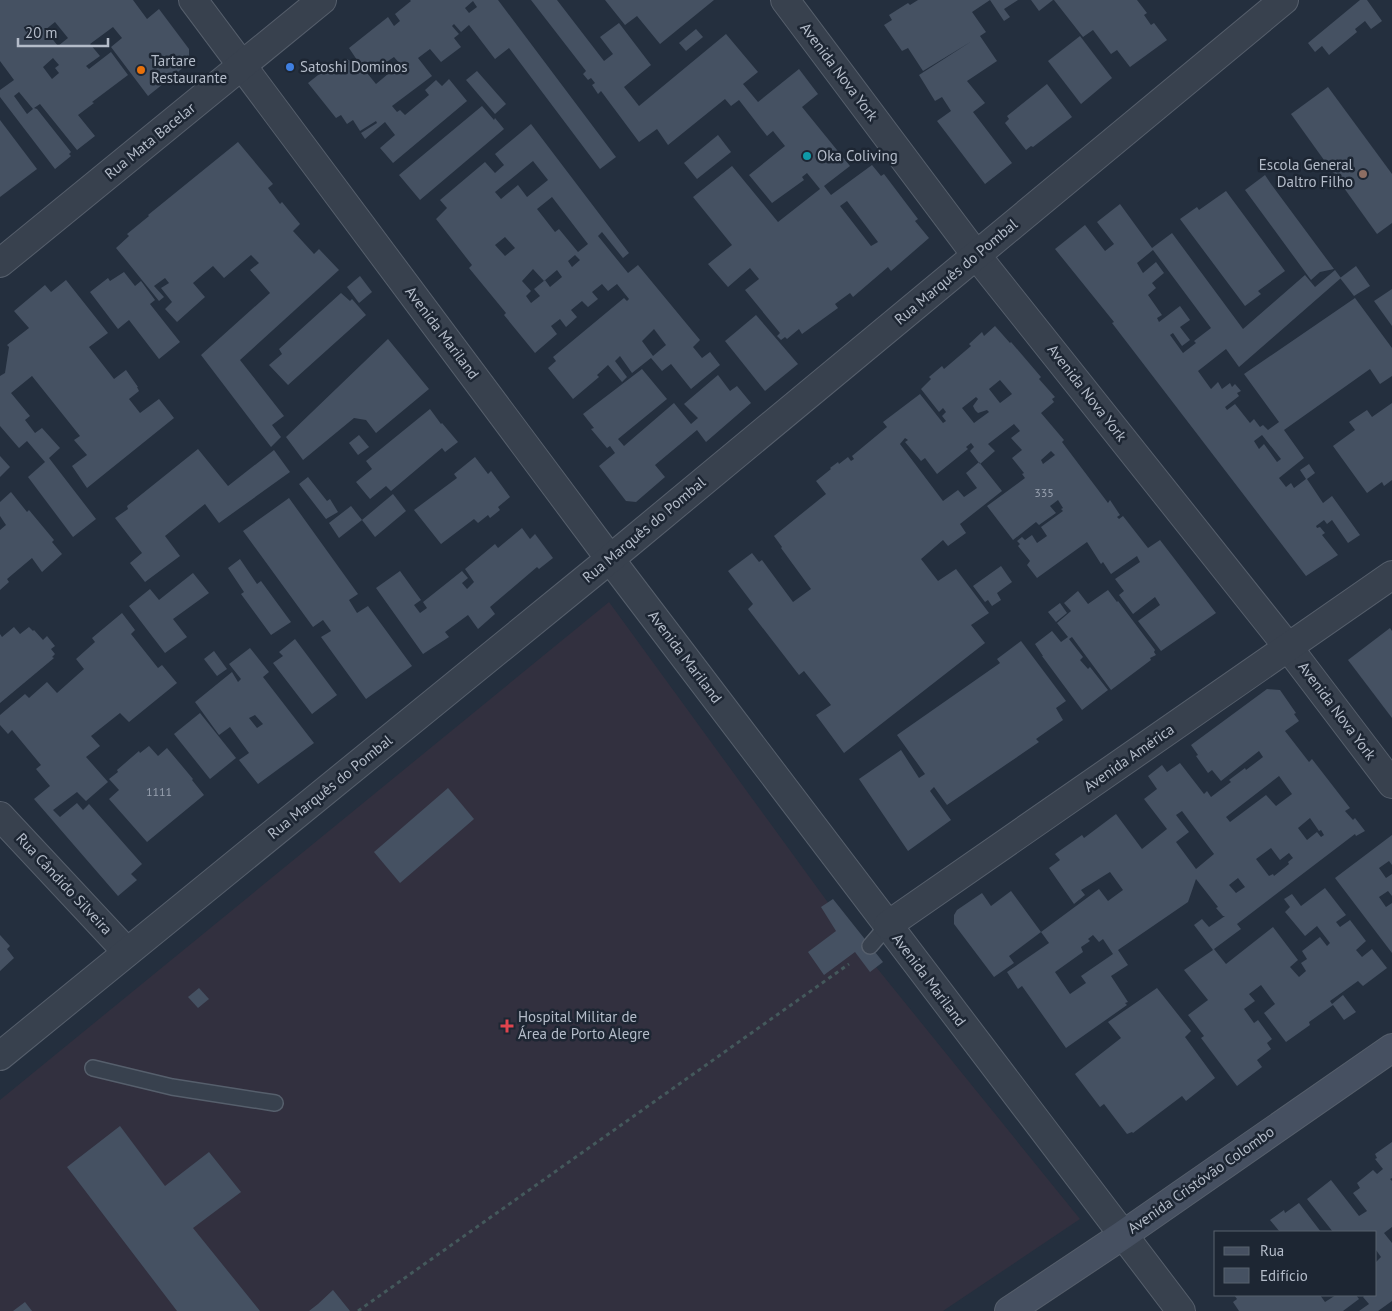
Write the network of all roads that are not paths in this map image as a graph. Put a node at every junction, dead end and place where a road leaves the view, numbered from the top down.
1 (193, 0) edge
2 (322, 0) edge
3 (785, 0) edge
4 (1284, 0) edge
5 (242, 66) junction
6 (976, 255) junction
7 (0, 263) edge
8 (610, 558) junction
9 (1392, 575) edge
10 (1288, 647) junction
11 (1392, 784) edge
12 (0, 816) edge
13 (888, 925) junction
14 (870, 946) dead end
15 (127, 952) junction
16 (1392, 1048) edge
17 (0, 1056) edge
18 (93, 1068) dead end
19 (274, 1103) dead end
20 (1123, 1234) junction
21 (1009, 1311) edge
22 (1181, 1311) edge

1 - 5 street, Avenida Mariland
2 - 5 street, Rua Mata Bacelar
3 - 6 street, Avenida Nova York
4 - 6 street, Rua Marquês do Pombal
5 - 7 street, Rua Mata Bacelar
5 - 8 street, Avenida Mariland
6 - 8 street, Rua Marquês do Pombal
6 - 10 street, Avenida Nova York
8 - 13 street, Avenida Mariland
8 - 15 street, Rua Marquês do Pombal
9 - 10 street, Avenida América
10 - 11 street, Avenida Nova York
10 - 13 street, Avenida América
12 - 15 street, Rua Cândido Silveira
13 - 14 lane, Avenida América
13 - 20 street, Avenida Mariland
15 - 17 street, Rua Marquês do Pombal
16 - 20 main road, Avenida Cristóvão Colombo
18 - 19 lane
20 - 21 main road, Avenida Cristóvão Colombo
20 - 22 street, Avenida Mariland

